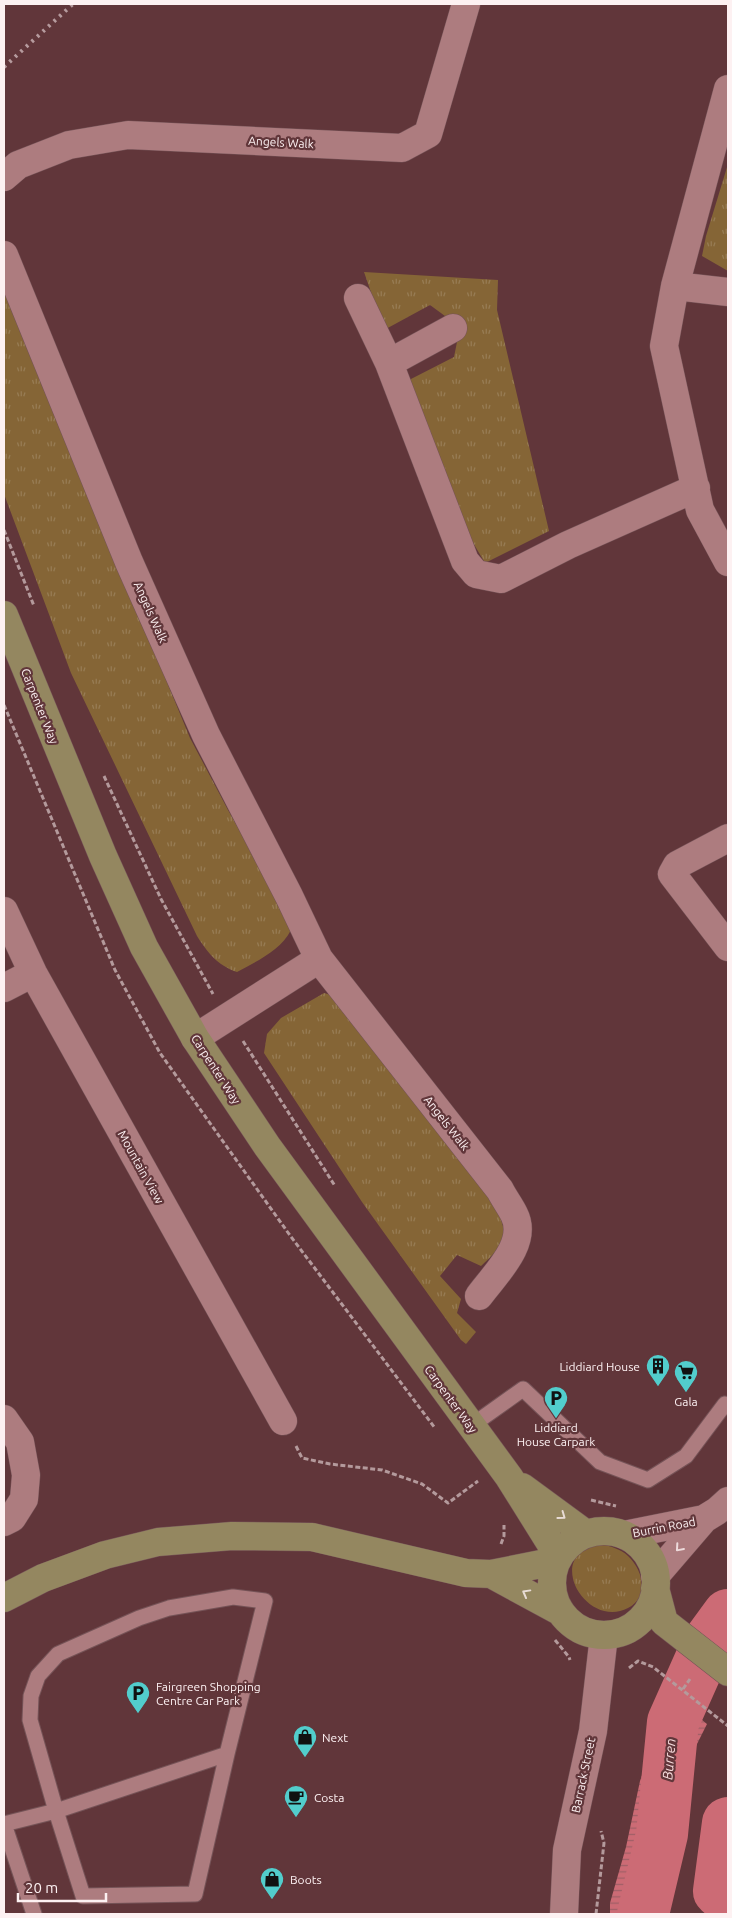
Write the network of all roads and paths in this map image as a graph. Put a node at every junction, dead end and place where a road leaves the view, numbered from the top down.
1 (466, 4) edge
2 (728, 89) edge
3 (4, 177) edge
4 (4, 255) edge
5 (675, 286) junction
6 (728, 292) edge
7 (358, 298) dead end
8 (453, 328) dead end
9 (389, 363) junction
10 (696, 488) junction
11 (728, 562) edge
12 (4, 615) edge
13 (728, 838) edge
14 (4, 910) edge
15 (728, 947) edge
16 (319, 959) junction
17 (33, 973) junction
18 (4, 988) edge
19 (195, 1038) junction
20 (478, 1296) dead end
21 (728, 1407) edge
22 (4, 1419) edge
23 (283, 1421) joint
24 (471, 1426) junction
25 (509, 1477) junction
26 (481, 1486) dead end
27 (587, 1499) dead end
28 (728, 1501) edge
29 (620, 1506) dead end
30 (704, 1520) junction
31 (504, 1521) dead end
32 (4, 1522) edge
33 (586, 1534) junction
34 (624, 1535) junction
35 (500, 1546) dead end
36 (558, 1559) junction
37 (491, 1574) junction
38 (655, 1582) junction
39 (4, 1598) edge
40 (561, 1612) junction
41 (664, 1622) junction
42 (633, 1626) junction
43 (604, 1635) junction
44 (554, 1639) dead end
45 (638, 1661) dead end
46 (571, 1664) dead end
47 (728, 1672) edge
48 (728, 1726) edge
49 (227, 1754) junction
50 (56, 1811) junction
51 (4, 1824) edge
52 (601, 1827) dead end
53 (34, 1914) edge
54 (564, 1914) edge
55 (596, 1914) edge

1 - 3 street, Angels Walk
2 - 5 street
4 - 16 street, Angels Walk
5 - 6 street
5 - 10 street
7 - 9 street
8 - 9 street
9 - 10 street
10 - 11 street
12 - 19 street, Carpenter Way
13 - 15 street
14 - 17 street, Mountain View
16 - 19 street
16 - 20 street, Angels Walk
17 - 18 street
17 - 23 street, Mountain View
19 - 24 street, Carpenter Way
21 - 24 lane
22 - 32 street
23 - 26 path
24 - 25 street, Carpenter Way
25 -> 33 street, Carpenter Way
25 - 36 street, Carpenter Way
27 - 29 path
28 - 30 street, Burrin Road
30 - 34 street, Burrin Road
30 -> 38 street, Burrin Road
31 - 35 path
33 - 34 street
33 - 36 street
34 - 38 street
36 - 37 street
36 - 40 street
37 - 39 street
40 -> 37 street
38 - 41 street
38 - 42 street
40 - 43 street
41 - 42 street
41 - 47 street
42 - 43 street
43 - 54 street, Barrack Street
44 - 46 path
45 - 48 path
49 - 50 lane
49 - 50 lane
49 - 50 lane
50 - 51 lane
51 - 53 lane
52 - 55 path

